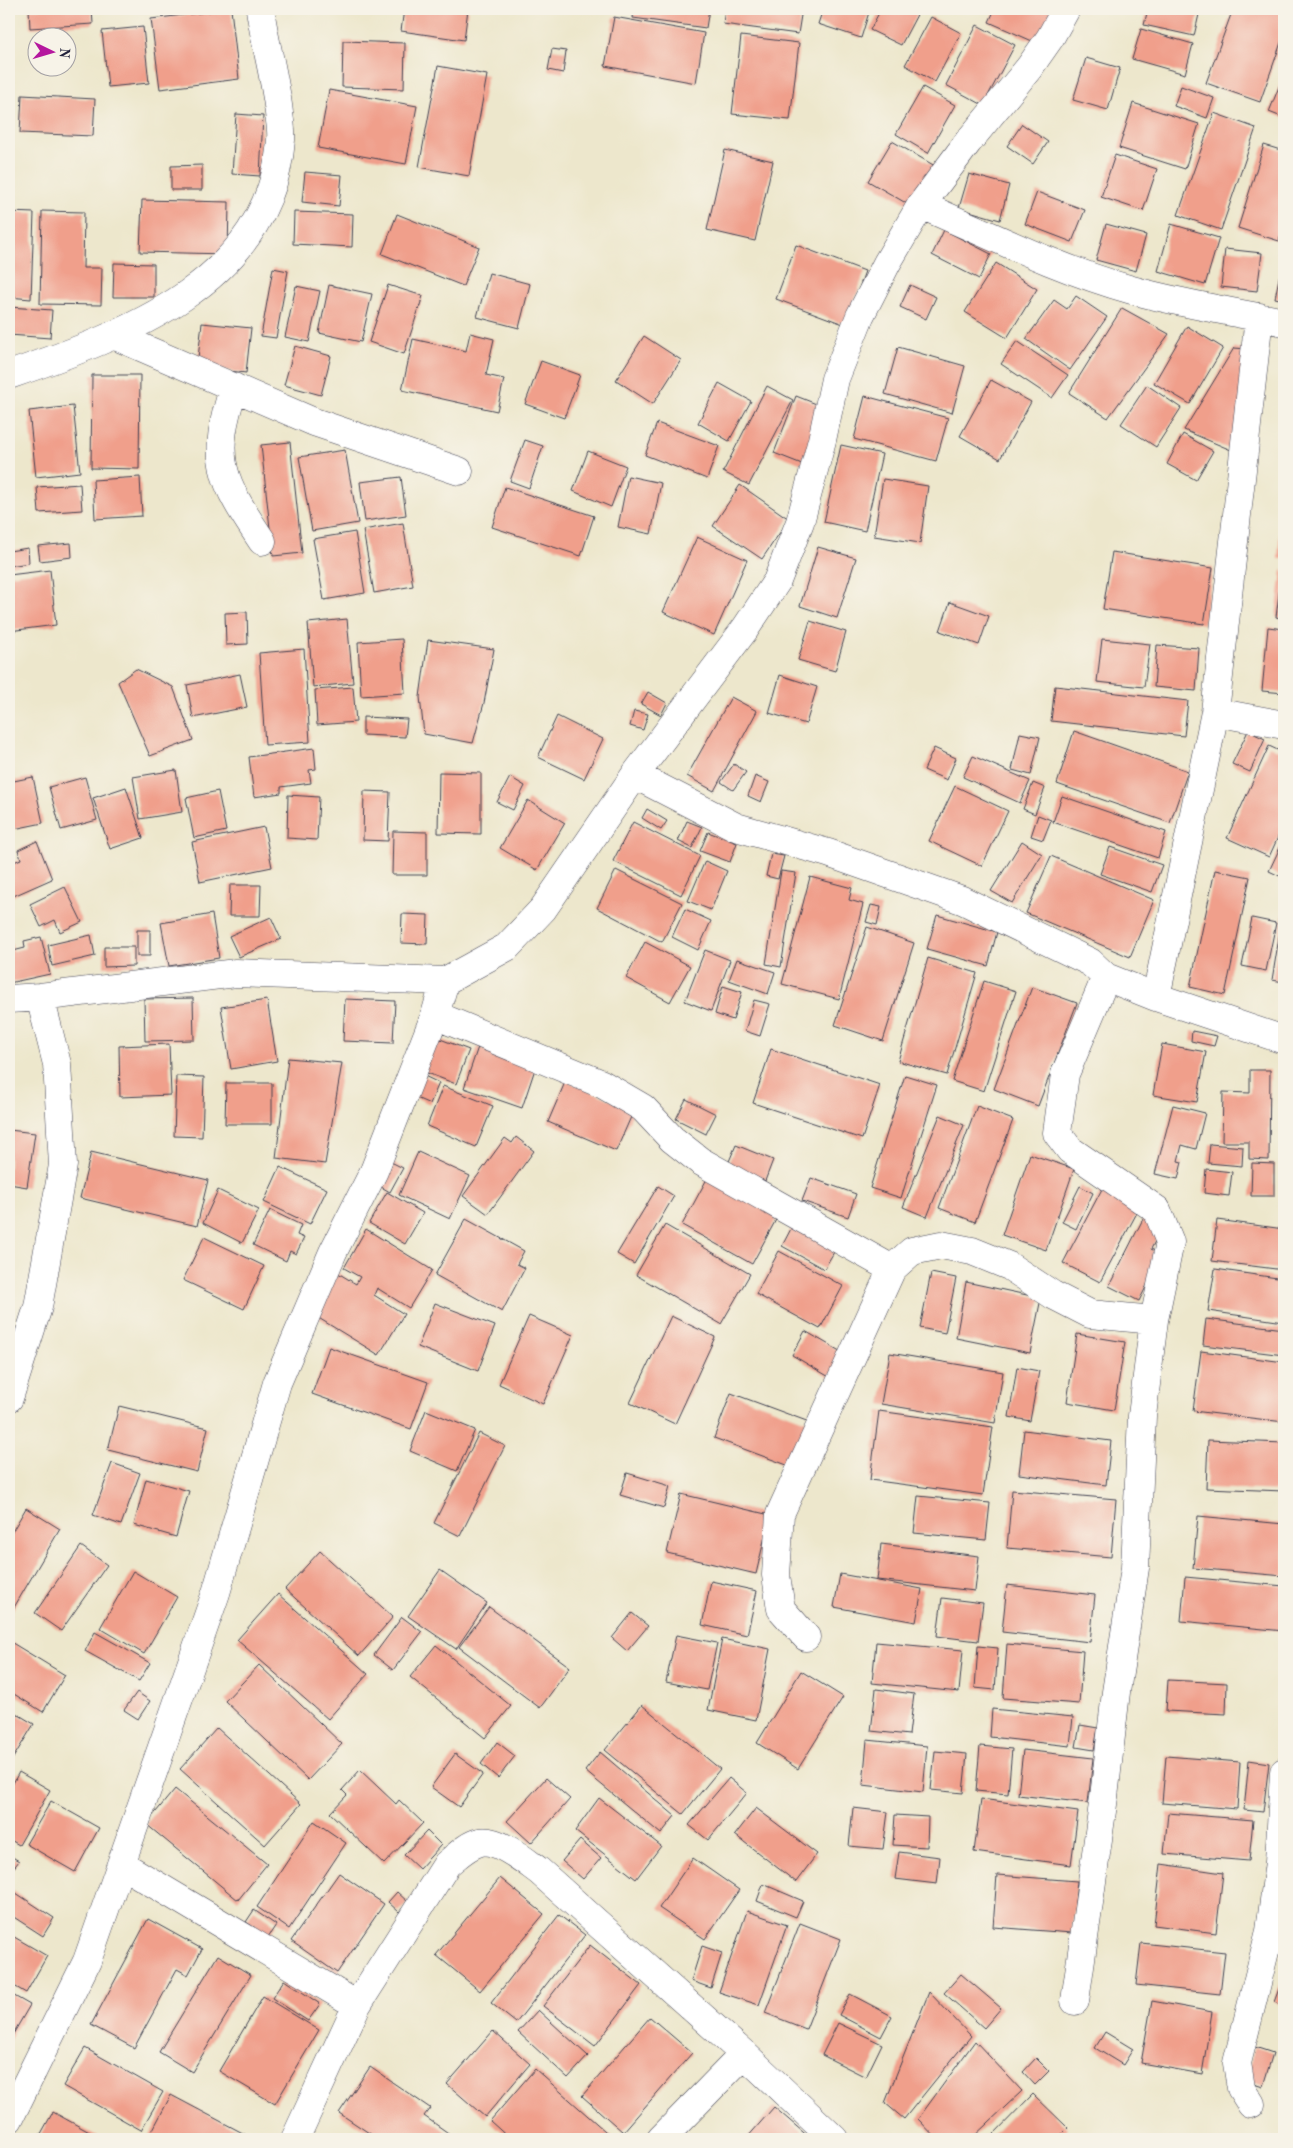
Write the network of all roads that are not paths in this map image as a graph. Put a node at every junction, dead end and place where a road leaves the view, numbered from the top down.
1 (260, 9) edge
2 (1066, 9) edge
3 (921, 206) junction
4 (1271, 319) edge
5 (113, 335) junction
6 (9, 375) edge
7 (234, 387) junction
8 (459, 472) dead end
9 (262, 541) dead end
10 (1215, 712) junction
11 (1284, 725) edge
12 (635, 775) junction
13 (1106, 977) junction
14 (445, 981) junction
15 (1156, 997) junction
16 (40, 998) junction
17 (9, 999) edge
18 (435, 1015) junction
19 (1284, 1040) edge
20 (892, 1270) junction
21 (1154, 1320) junction
22 (9, 1398) edge
23 (806, 1637) dead end
24 (1284, 1772) edge
25 (121, 1864) junction
26 (1075, 2001) dead end
27 (357, 2005) junction
28 (744, 2054) junction
29 (1251, 2104) dead end
30 (9, 2119) edge
31 (295, 2139) edge
32 (661, 2139) edge
33 (834, 2139) edge

1 - 5 street
2 - 3 street
3 - 4 street
3 - 12 street
4 - 10 street
5 - 6 street
5 - 7 street
7 - 8 street
7 - 9 street
10 - 11 street
10 - 15 street
12 - 13 street
12 - 14 street
13 - 15 street
13 - 21 street
14 - 16 street
14 - 18 street
15 - 19 street
16 - 17 street
16 - 22 street
18 - 20 street
18 - 25 street
20 - 21 street
20 - 23 street
21 - 26 street
24 - 29 street
25 - 27 street
25 - 30 street
27 - 28 street
27 - 31 street
28 - 32 street
28 - 33 street

